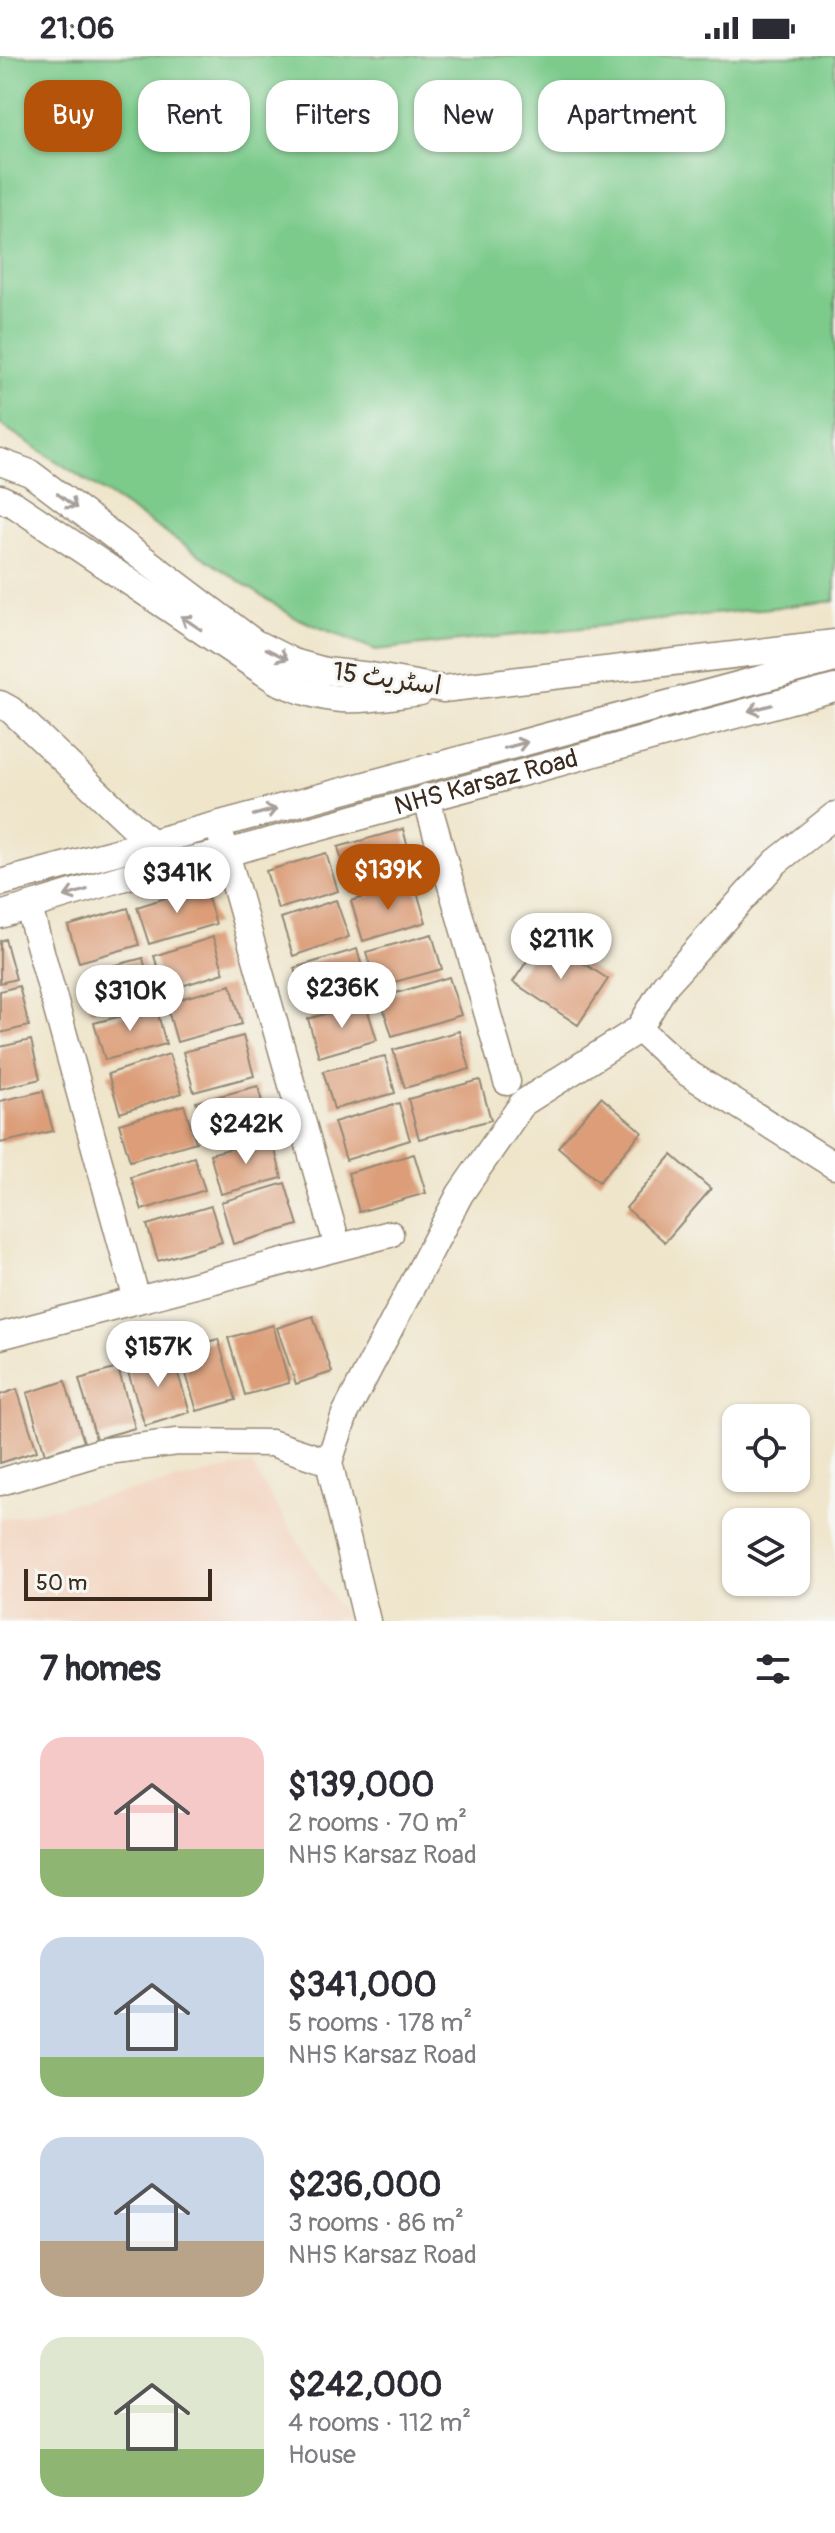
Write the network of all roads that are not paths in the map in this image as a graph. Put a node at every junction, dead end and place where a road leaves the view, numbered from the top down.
1 (0, 462) edge
2 (0, 490) edge
3 (0, 498) edge
4 (835, 643) edge
5 (835, 659) edge
6 (835, 688) edge
7 (443, 689) junction
8 (0, 704) edge
9 (669, 704) junction
10 (676, 730) junction
11 (426, 797) junction
12 (835, 815) edge
13 (218, 825) junction
14 (151, 843) junction
15 (226, 853) junction
16 (0, 885) edge
17 (12, 912) edge
18 (639, 1029) junction
19 (507, 1082) dead end
20 (835, 1166) edge
21 (390, 1234) dead end
22 (338, 1247) junction
23 (137, 1300) junction
24 (0, 1336) edge
25 (329, 1462) junction
26 (0, 1482) edge
27 (367, 1621) edge

1 -> 7 street, اسٹریٹ 15
2 - 3 street
7 -> 3 street
4 - 7 street, اسٹریٹ 15
5 - 9 street, NHS Karsaz Road
6 -> 10 street, NHS Karsaz Road
8 - 14 street
9 - 10 street
13 -> 9 street, NHS Karsaz Road
10 - 11 street, NHS Karsaz Road
11 - 15 street, NHS Karsaz Road
11 - 19 street
12 - 18 street
13 - 14 street, NHS Karsaz Road
13 - 15 street
14 - 16 street, NHS Karsaz Road
15 -> 17 street, NHS Karsaz Road
15 - 22 street
16 - 17 street
17 - 23 street
18 - 20 street
18 - 25 street
21 - 22 street
22 - 23 street
23 - 24 street
25 - 26 street
25 - 27 street

